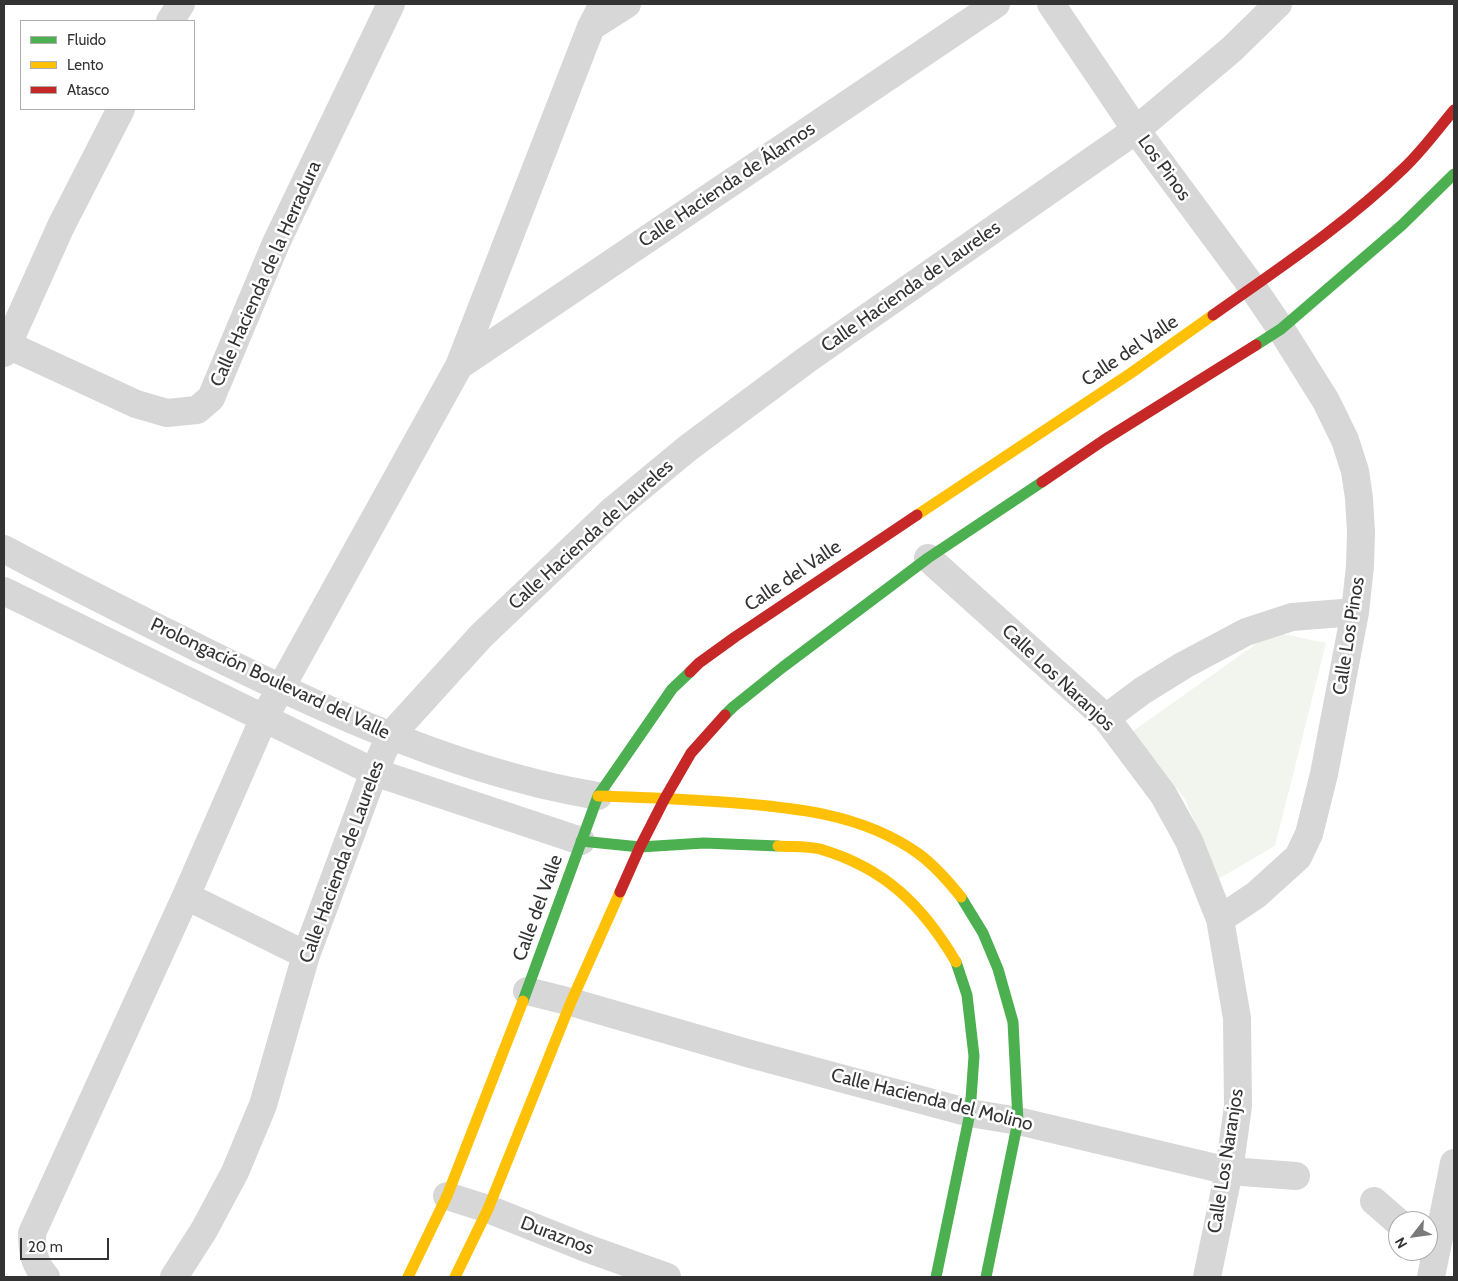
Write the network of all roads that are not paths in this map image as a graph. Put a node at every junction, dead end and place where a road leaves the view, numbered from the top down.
1 (181, 4) edge
2 (391, 4) edge
3 (627, 4) edge
4 (996, 4) edge
5 (1050, 4) edge
6 (1278, 4) edge
7 (597, 15) edge
8 (171, 20) edge
9 (120, 110) edge
10 (1454, 110) edge
11 (1136, 130) junction
12 (1454, 174) edge
13 (1252, 288) junction
14 (1281, 329) junction
15 (6, 349) edge
16 (459, 366) junction
17 (4, 549) edge
18 (928, 558) junction
19 (4, 592) edge
20 (1355, 612) junction
21 (280, 688) junction
22 (1106, 718) junction
23 (263, 720) junction
24 (390, 736) junction
25 (374, 772) junction
26 (598, 796) junction
27 (664, 798) junction
28 (580, 841) junction
29 (640, 847) junction
30 (186, 896) junction
31 (1220, 919) junction
32 (306, 955) junction
33 (527, 991) junction
34 (572, 1002) junction
35 (970, 1113) junction
36 (1018, 1121) junction
37 (1454, 1163) edge
38 (1228, 1171) junction
39 (1296, 1176) dead end
40 (447, 1196) junction
41 (1374, 1201) dead end
42 (488, 1209) junction
43 (1388, 1213) edge
44 (1437, 1262) edge
45 (46, 1277) edge
46 (174, 1277) edge
47 (408, 1277) edge
48 (455, 1277) edge
49 (667, 1277) edge
50 (936, 1277) edge
51 (986, 1277) edge
52 (1207, 1277) edge

1 - 8 street
2 - 15 street, Calle Hacienda de la Herradura
3 - 7 street
4 - 16 street, Calle Hacienda de Álamos
5 - 11 street, Los Pinos
6 - 11 street, Calle Hacienda de Laureles
7 - 16 street
9 - 15 street
10 - 13 street, Calle del Valle
11 - 13 street, Los Pinos
11 - 24 street, Calle Hacienda de Laureles
12 - 14 street
13 - 14 street, Los Pinos
13 - 26 street, Calle del Valle
14 - 18 street
14 - 20 street, Calle Los Pinos
16 - 21 street
17 - 21 street, Prolongación Boulevard del Valle
18 - 22 street, Calle Los Naranjos
18 - 27 street
19 - 23 street, Prolongación Boulevard del Valle
20 - 22 street
20 - 31 street, Calle Los Pinos
21 - 23 street
21 - 24 street, Prolongación Boulevard del Valle
22 - 31 street, Calle Los Naranjos
23 - 25 street, Prolongación Boulevard del Valle
23 - 30 street
24 - 25 street, Calle Hacienda de Laureles
24 - 26 street, Prolongación Boulevard del Valle
25 - 28 street, Prolongación Boulevard del Valle
25 - 32 street, Calle Hacienda de Laureles
26 - 27 street, Prolongación Boulevard del Valle
26 - 28 street, Calle del Valle
27 - 29 street
27 - 36 street, Prolongación Boulevard del Valle
28 - 29 street, Prolongación Boulevard del Valle
28 - 33 street, Calle del Valle
29 - 34 street
29 - 35 street, Prolongación Boulevard del Valle
30 - 32 street
30 - 45 street
31 - 38 street, Calle Los Naranjos
32 - 46 street, Calle Hacienda de Laureles
33 - 34 street, Calle Hacienda del Molino
33 - 40 street, Calle del Valle
34 - 35 street, Calle Hacienda del Molino
34 - 42 street
35 - 36 street, Calle Hacienda del Molino
35 - 50 street, Prolongación Boulevard del Valle
36 - 38 street, Calle Hacienda del Molino
36 - 51 street, Prolongación Boulevard del Valle
37 - 44 street
38 - 39 street, Calle Hacienda del Molino
38 - 52 street, Calle Los Naranjos
40 - 42 street, Duraznos
40 - 47 street, Calle del Valle
41 - 43 street
42 - 48 street
42 - 49 street, Duraznos

